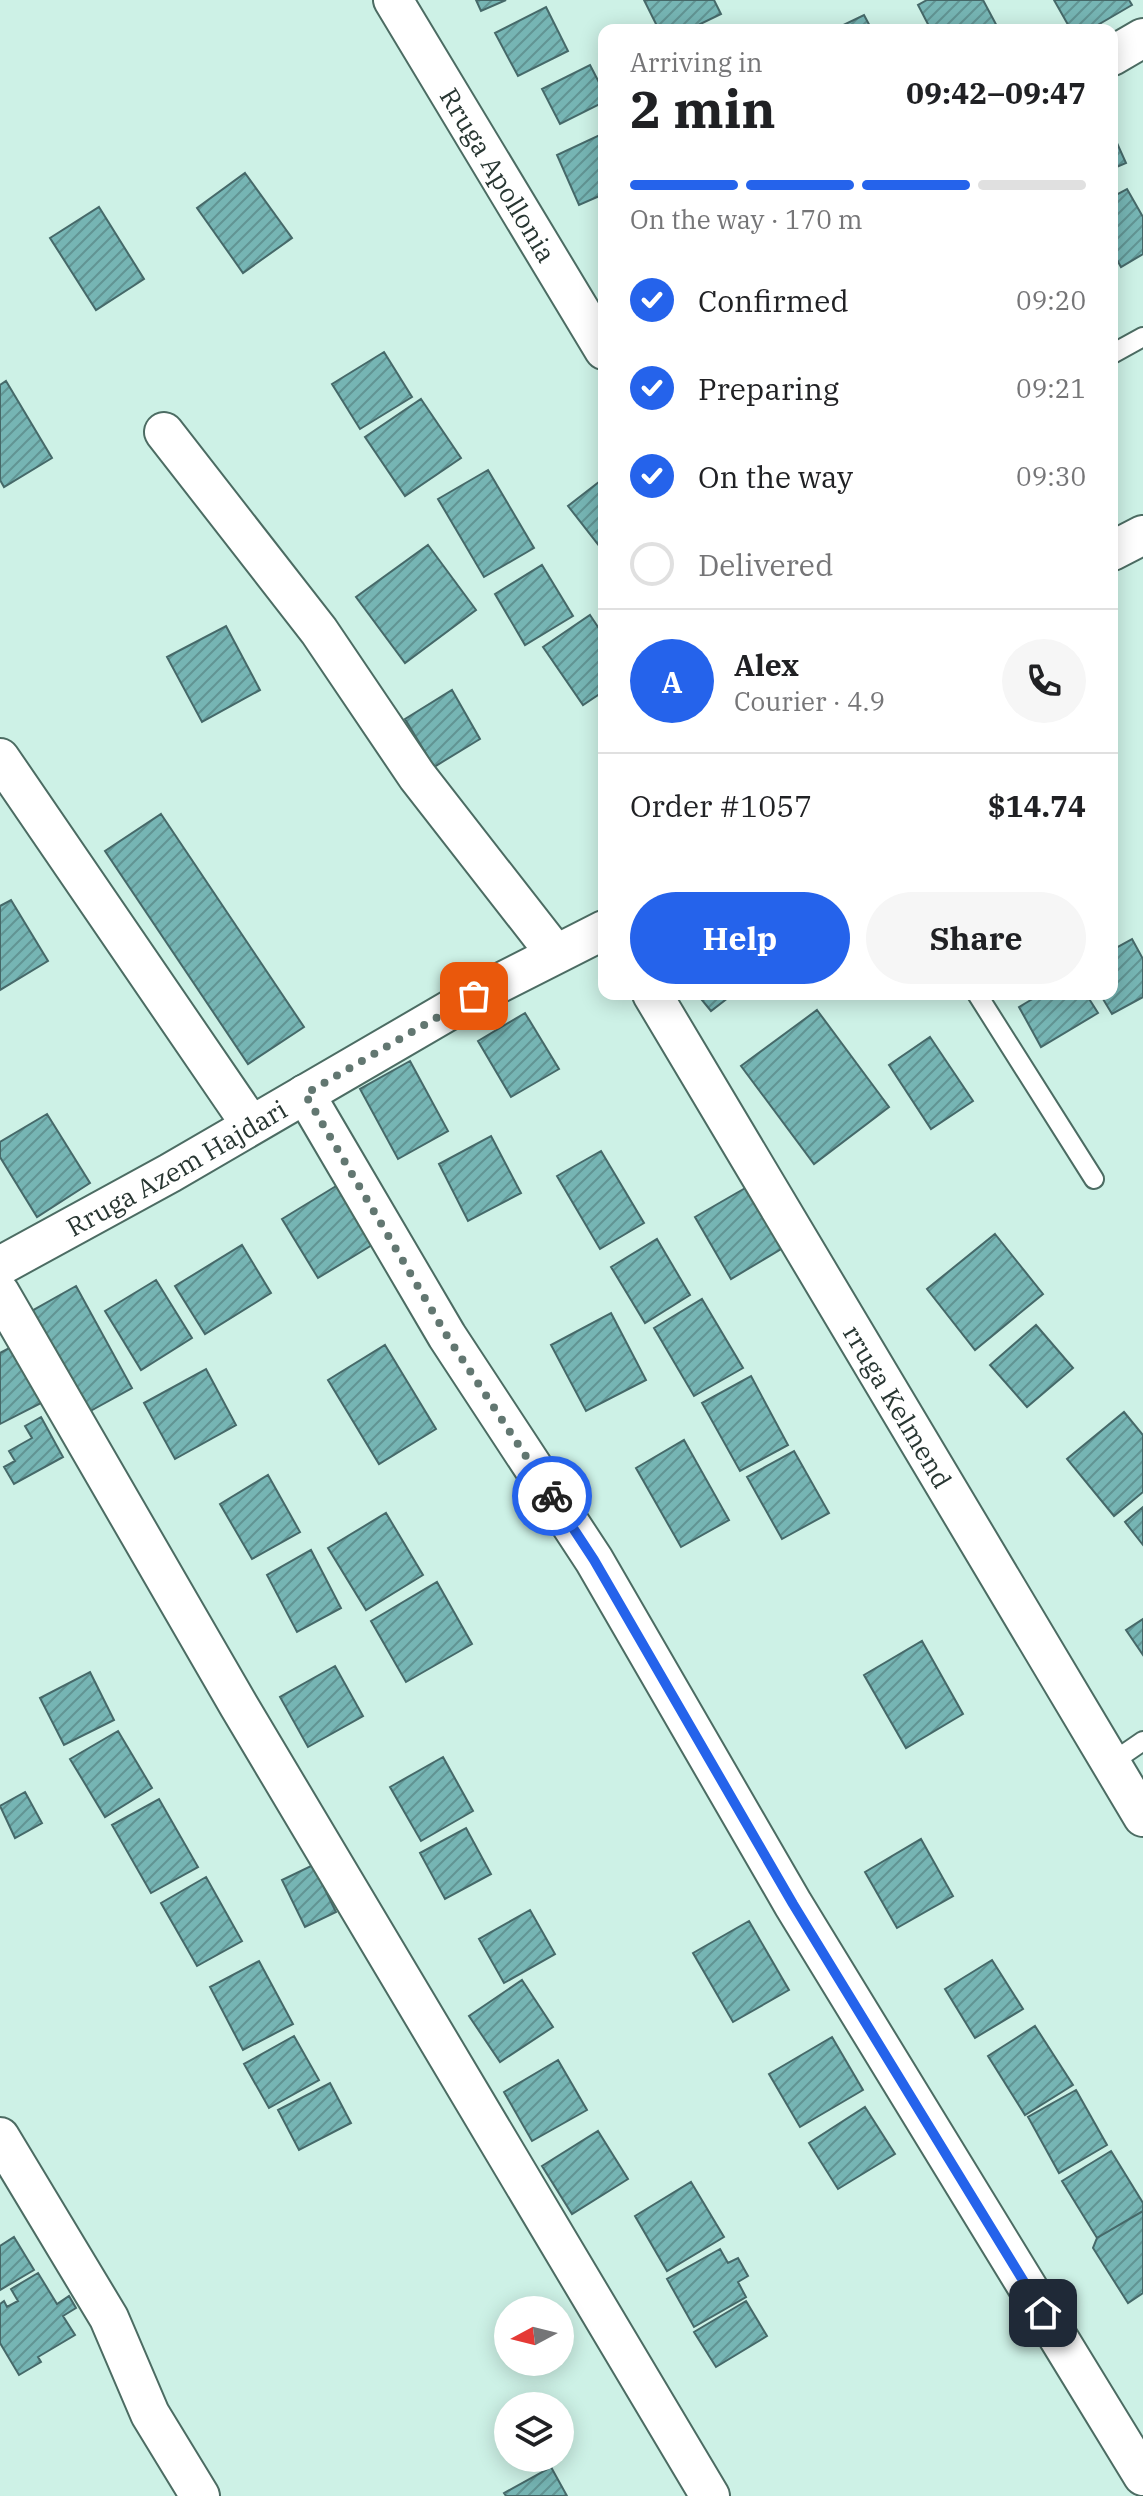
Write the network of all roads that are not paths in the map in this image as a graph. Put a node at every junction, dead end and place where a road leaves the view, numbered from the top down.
1 (393, 0) edge
2 (1143, 38) edge
3 (1118, 53) edge
4 (598, 336) edge
5 (1143, 337) edge
6 (1118, 351) edge
7 (164, 432) dead end
8 (1143, 535) edge
9 (1118, 548) edge
10 (0, 758) edge
11 (598, 933) edge
12 (555, 953) junction
13 (656, 1000) edge
14 (981, 1000) edge
15 (305, 1094) junction
16 (251, 1125) junction
17 (1094, 1179) dead end
18 (6, 1250) edge
19 (0, 1293) edge
20 (1143, 1741) edge
21 (1111, 1763) junction
22 (1143, 1817) edge
23 (0, 2137) edge
24 (1143, 2476) edge
25 (200, 2496) edge
26 (710, 2496) edge

1 - 4 street, Rruga Apollonia
2 - 3 street
5 - 6 lane
7 - 12 street
8 - 9 street
10 - 16 street
11 - 12 street, Rruga Azem Hajdari
12 - 15 street, Rruga Azem Hajdari
13 - 21 street, rruga Kelmend
14 - 17 lane
15 - 16 street, Rruga Azem Hajdari
15 - 24 street
16 - 18 street, Rruga Azem Hajdari
19 - 26 street
20 - 21 lane
21 - 22 street, rruga Kelmend
23 - 25 street

